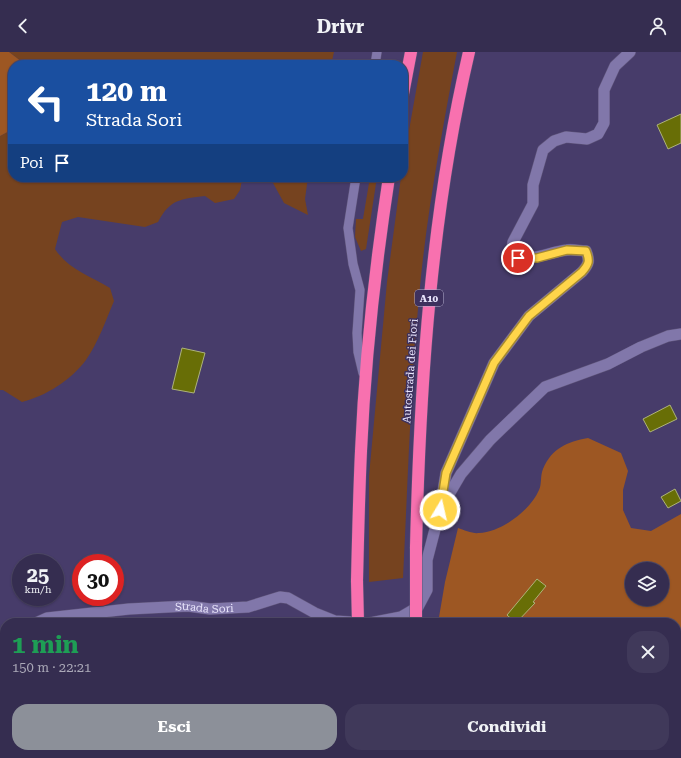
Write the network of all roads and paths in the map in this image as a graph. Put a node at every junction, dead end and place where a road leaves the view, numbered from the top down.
1 (411, 52) edge
2 (469, 52) edge
3 (630, 52) edge
4 (408, 68) edge
5 (355, 182) edge
6 (388, 182) edge
7 (681, 334) edge
8 (365, 382) junction
9 (440, 510) junction
10 (47, 618) edge
11 (328, 618) edge
12 (358, 618) edge
13 (392, 618) edge
14 (416, 618) edge

1 - 4 highway
2 - 14 highway, Autostrada dei Fiori / A10, bridge
3 - 9 street
5 - 8 lane
6 - 8 highway
7 - 9 street
8 - 12 highway, bridge
9 - 13 street
10 - 11 street, Strada Sori

